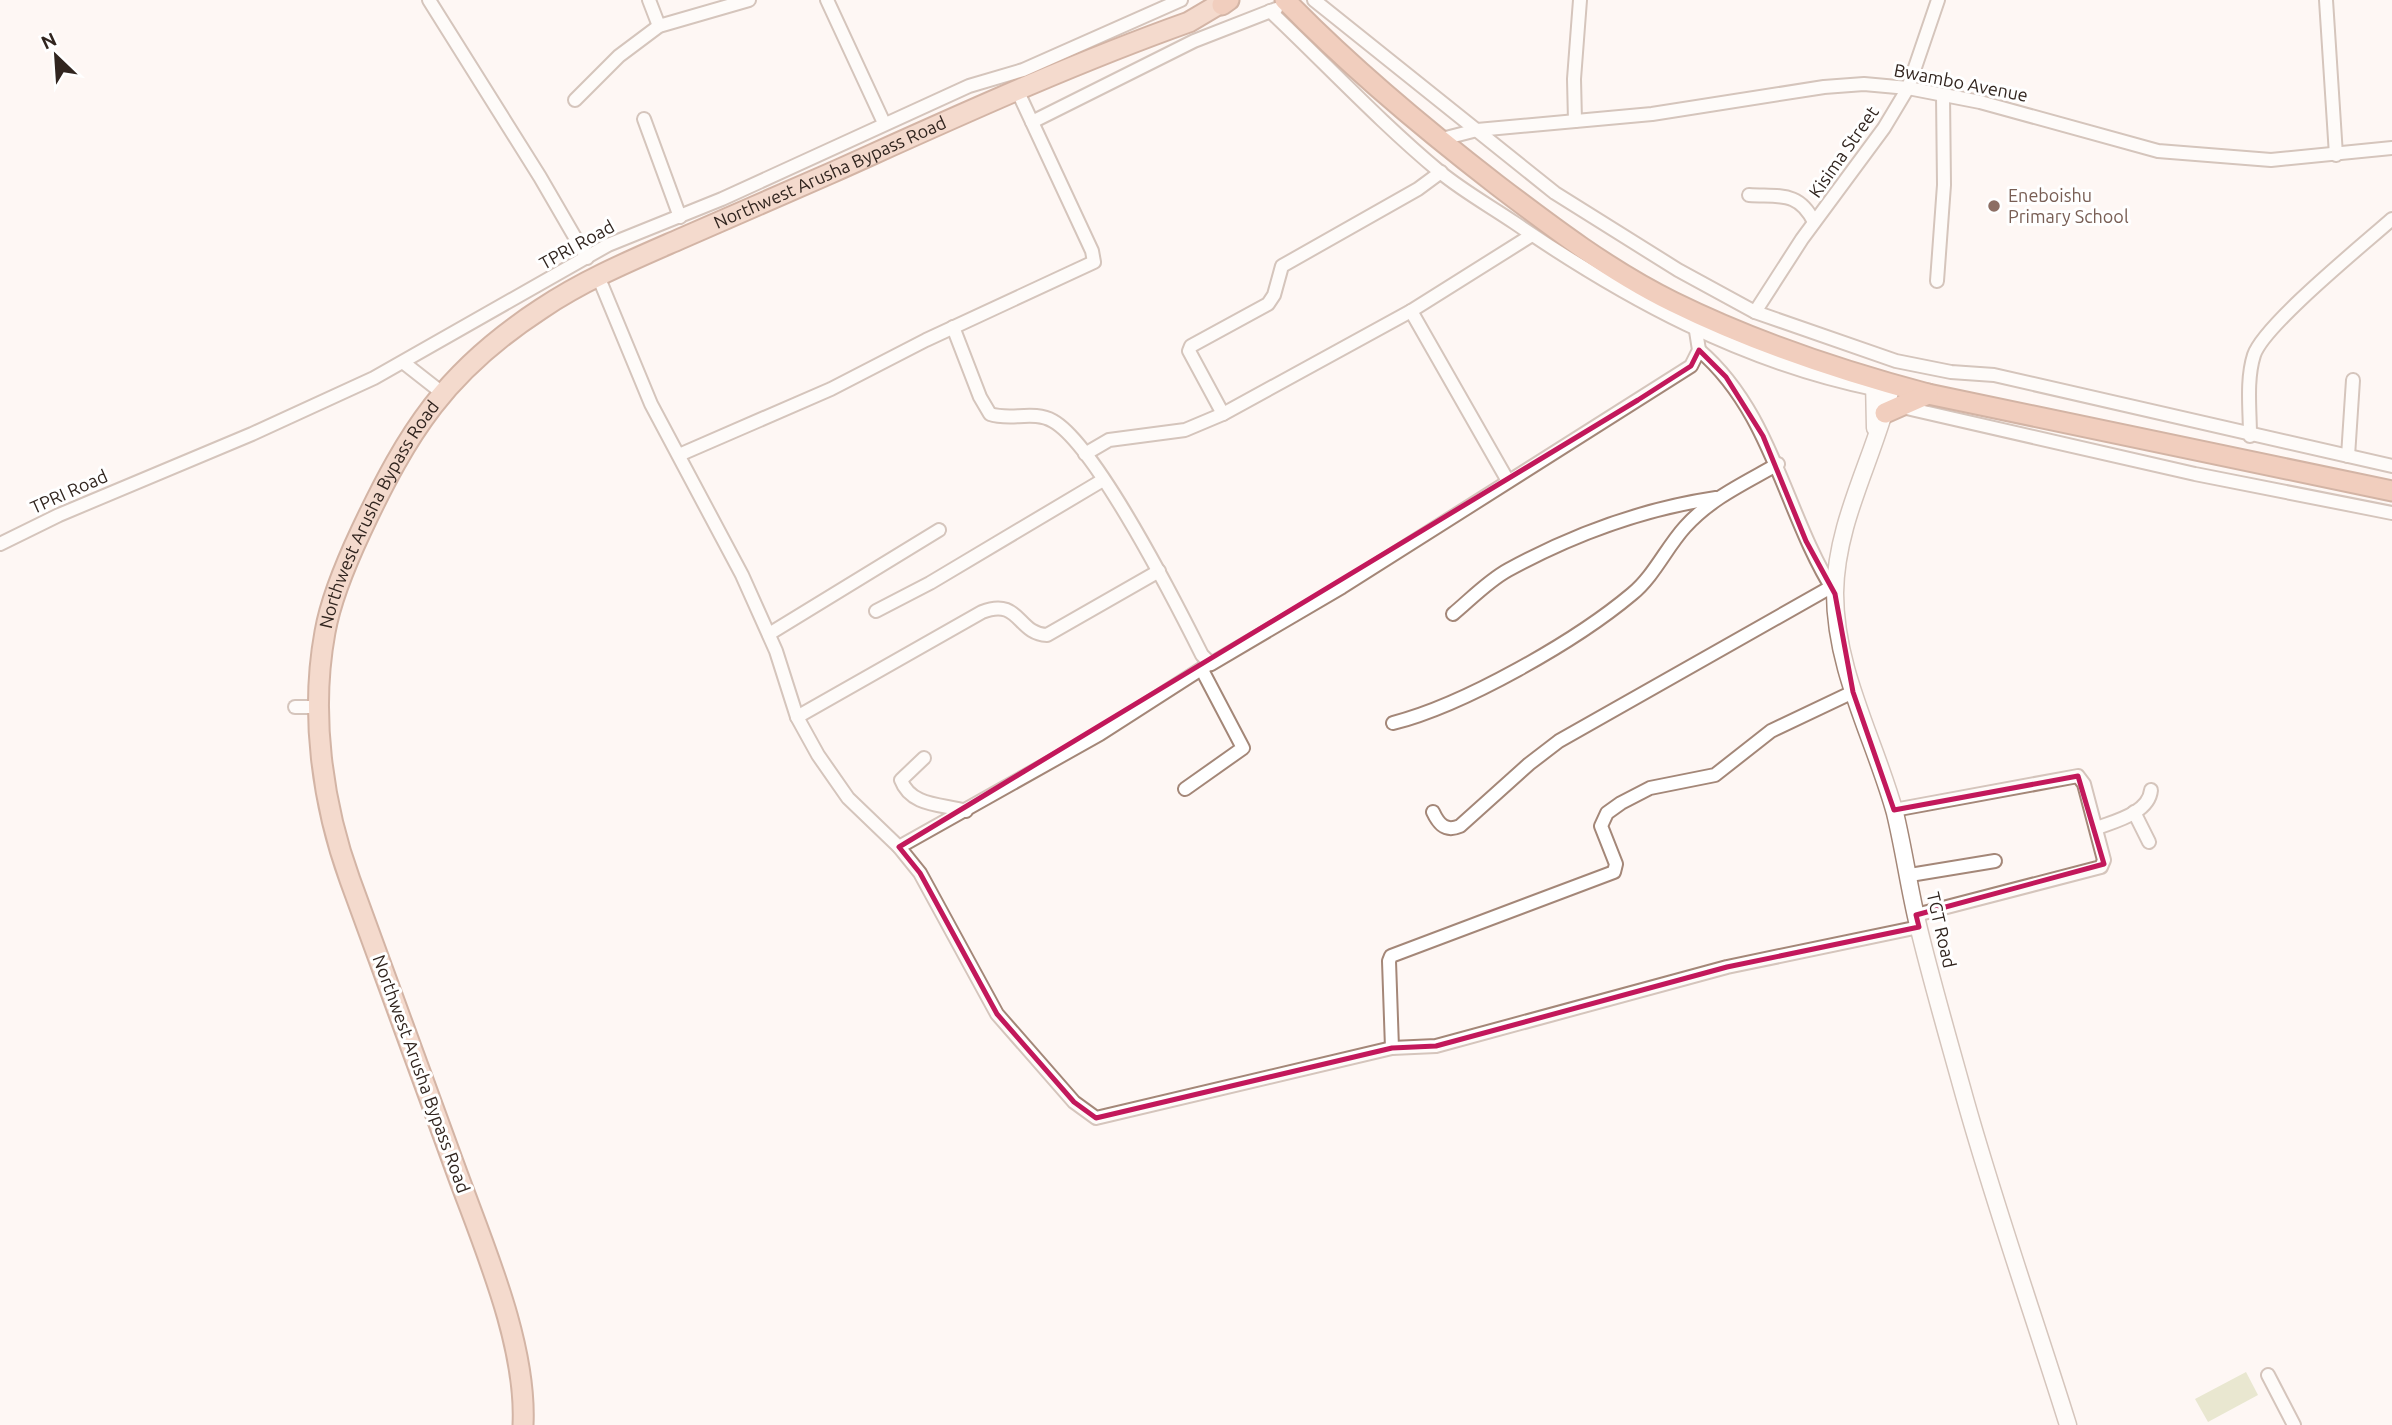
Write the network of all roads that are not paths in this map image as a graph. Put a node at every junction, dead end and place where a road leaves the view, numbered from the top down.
1 (429, 0) edge
2 (649, 0) edge
3 (749, 0) edge
4 (827, 0) edge
5 (1181, 0) edge
6 (1314, 0) edge
7 (1580, 0) edge
8 (1938, 0) edge
9 (2326, 0) edge
10 (1223, 1) edge
11 (1283, 3) edge
12 (659, 26) junction
13 (1908, 88) junction
14 (1018, 92) junction
15 (1943, 95) junction
16 (575, 100) dead end
17 (644, 119) dead end
18 (1575, 121) junction
19 (884, 122) junction
20 (1032, 122) junction
21 (1477, 130) junction
22 (1438, 140) junction
23 (2392, 148) edge
24 (2336, 155) junction
25 (1441, 172) junction
26 (1749, 195) dead end
27 (680, 216) junction
28 (2392, 219) edge
29 (1814, 222) junction
30 (1532, 235) junction
31 (587, 258) junction
32 (598, 276) junction
33 (1937, 281) dead end
34 (1411, 311) junction
35 (1755, 312) junction
36 (953, 327) junction
37 (1696, 331) junction
38 (1699, 350) junction
39 (404, 363) junction
40 (2353, 380) dead end
41 (1880, 384) junction
42 (441, 392) junction
43 (1928, 394) junction
44 (1892, 410) junction
45 (1223, 414) junction
46 (2250, 436) junction
47 (1876, 441) junction
48 (1086, 454) junction
49 (679, 455) junction
50 (2348, 456) junction
51 (1778, 464) junction
52 (2392, 466) edge
53 (1103, 480) junction
54 (1508, 481) junction
55 (2392, 491) edge
56 (1716, 498) junction
57 (2392, 513) edge
58 (939, 530) dead end
59 (0, 544) edge
60 (1159, 571) junction
61 (1833, 590) junction
62 (876, 611) dead end
63 (1453, 614) dead end
64 (769, 634) junction
65 (1206, 667) junction
66 (1853, 692) junction
67 (318, 706) junction
68 (295, 707) dead end
69 (797, 717) junction
70 (1393, 723) dead end
71 (924, 758) dead end
72 (1185, 789) dead end
73 (2151, 790) dead end
74 (966, 810) junction
75 (1894, 810) junction
76 (2134, 812) junction
77 (1433, 813) dead end
78 (2097, 828) junction
79 (2149, 842) dead end
80 (899, 847) junction
81 (1995, 861) dead end
82 (1910, 875) junction
83 (1917, 921) junction
84 (1392, 1048) junction
85 (2268, 1375) dead end
86 (523, 1425) edge
87 (2068, 1425) edge
88 (2294, 1425) edge

1 - 31 street
2 - 12 street
3 - 12 street
4 - 19 street
5 - 19 street, TPRI Road
6 - 21 street
7 - 18 street
8 - 13 street, Kisima Street
9 - 24 street
10 - 14 main road, Northwest Arusha Bypass Road
11 - 20 street
11 - 22 highway
11 - 25 street
12 - 16 street
13 - 15 street, Bwambo Avenue
13 - 18 street, Bwambo Avenue
13 - 29 street, Kisima Street
14 - 20 street
14 - 32 main road, Northwest Arusha Bypass Road
15 - 24 street, Bwambo Avenue
15 - 33 street
17 - 27 street
18 - 21 street, Bwambo Avenue
19 - 27 street, TPRI Road
20 - 36 street
21 - 22 street, Bwambo Avenue
21 - 35 street
22 - 41 highway
23 - 24 street, Bwambo Avenue
25 - 30 street
25 - 45 street
26 - 29 street
27 - 31 street, TPRI Road
28 - 46 street
29 - 35 street, Kisima Street
30 - 34 street
30 - 37 street
31 - 39 street, TPRI Road
32 - 42 main road, Northwest Arusha Bypass Road
32 - 49 street
34 - 45 street
34 - 54 street
35 - 46 street
36 - 48 street
36 - 49 street
37 - 38 street
37 - 41 street
38 - 51 street
38 - 54 street
39 - 42 street
39 - 59 street, TPRI Road
40 - 50 street
41 - 43 highway
41 - 44 street, TGT Road
41 - 47 street
42 - 67 main road, Northwest Arusha Bypass Road
43 - 44 highway
43 - 55 highway
44 - 47 street, TGT Road
44 - 57 street
45 - 48 street
46 - 50 street
47 - 61 street, TGT Road
48 - 53 street
49 - 64 street
50 - 52 street
51 - 56 street
51 - 61 street
53 - 60 street
53 - 62 street
54 - 65 street
56 - 63 street
56 - 70 street
58 - 64 street
60 - 65 street
60 - 69 street
61 - 66 street, TGT Road
61 - 77 street
64 - 69 street
65 - 72 street
65 - 74 street
66 - 75 street, TGT Road
66 - 84 street
67 - 68 street
67 - 86 main road, Northwest Arusha Bypass Road
69 - 80 street
71 - 74 street
73 - 76 street
74 - 80 street
75 - 78 street
75 - 82 street, TGT Road
76 - 78 street
76 - 79 street
78 - 83 street
80 - 84 street
81 - 82 street
82 - 83 street, TGT Road
83 - 84 street
83 - 87 street, TGT Road
85 - 88 street

